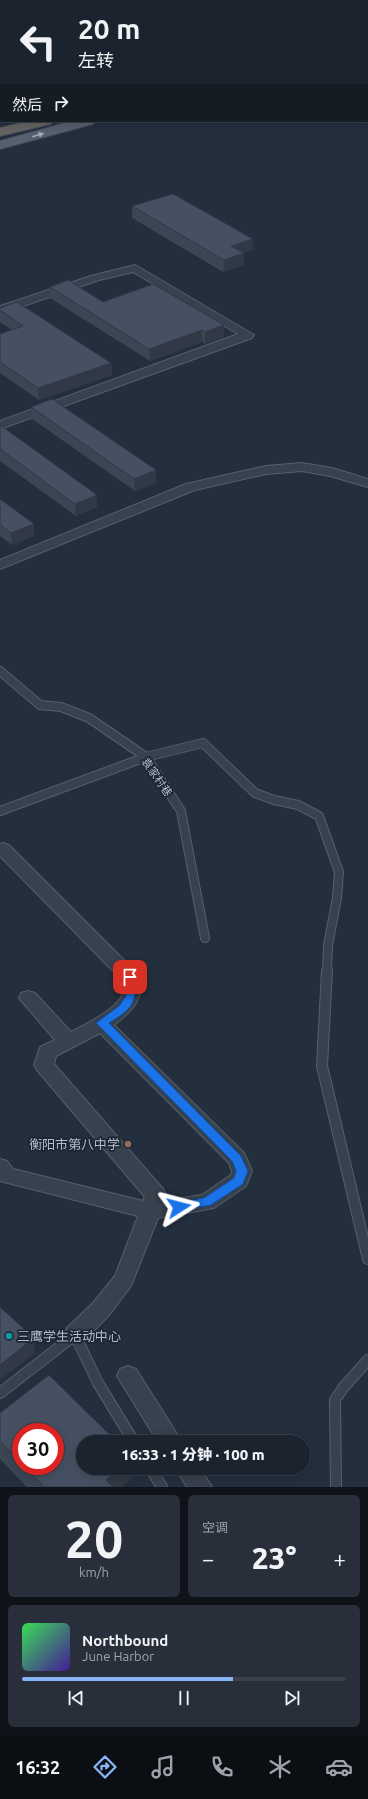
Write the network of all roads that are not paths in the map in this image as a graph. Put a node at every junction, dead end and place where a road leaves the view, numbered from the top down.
1 (42, 122) edge
2 (84, 122) edge
3 (0, 132) edge
4 (0, 145) edge
5 (0, 310) edge
6 (0, 425) edge
7 (368, 483) edge
8 (0, 565) edge
9 (0, 671) edge
10 (146, 757) junction
11 (0, 811) edge
12 (3, 849) dead end
13 (205, 938) dead end
14 (28, 998) dead end
15 (102, 1023) junction
16 (68, 1041) junction
17 (0, 1167) edge
18 (150, 1211) junction
19 (368, 1259) edge
20 (75, 1335) junction
21 (368, 1360) edge
22 (128, 1376) dead end
23 (0, 1393) edge
24 (130, 1435) edge
25 (166, 1435) edge
26 (154, 1475) edge
27 (192, 1475) edge
28 (162, 1487) edge
29 (200, 1487) edge
30 (336, 1487) edge

1 - 3 highway
4 -> 2 main road
5 - 6 street
7 - 8 street
9 - 10 lane, 袁家村巷
10 - 11 lane
10 - 13 lane, 袁家村巷
10 - 19 lane
12 - 15 street
14 - 16 street
15 - 16 street
15 - 18 street
16 - 18 street
17 - 18 street
18 - 20 street
20 - 23 lane
20 - 24 lane
21 - 30 lane
22 - 25 street
26 - 28 lane
27 - 29 street

